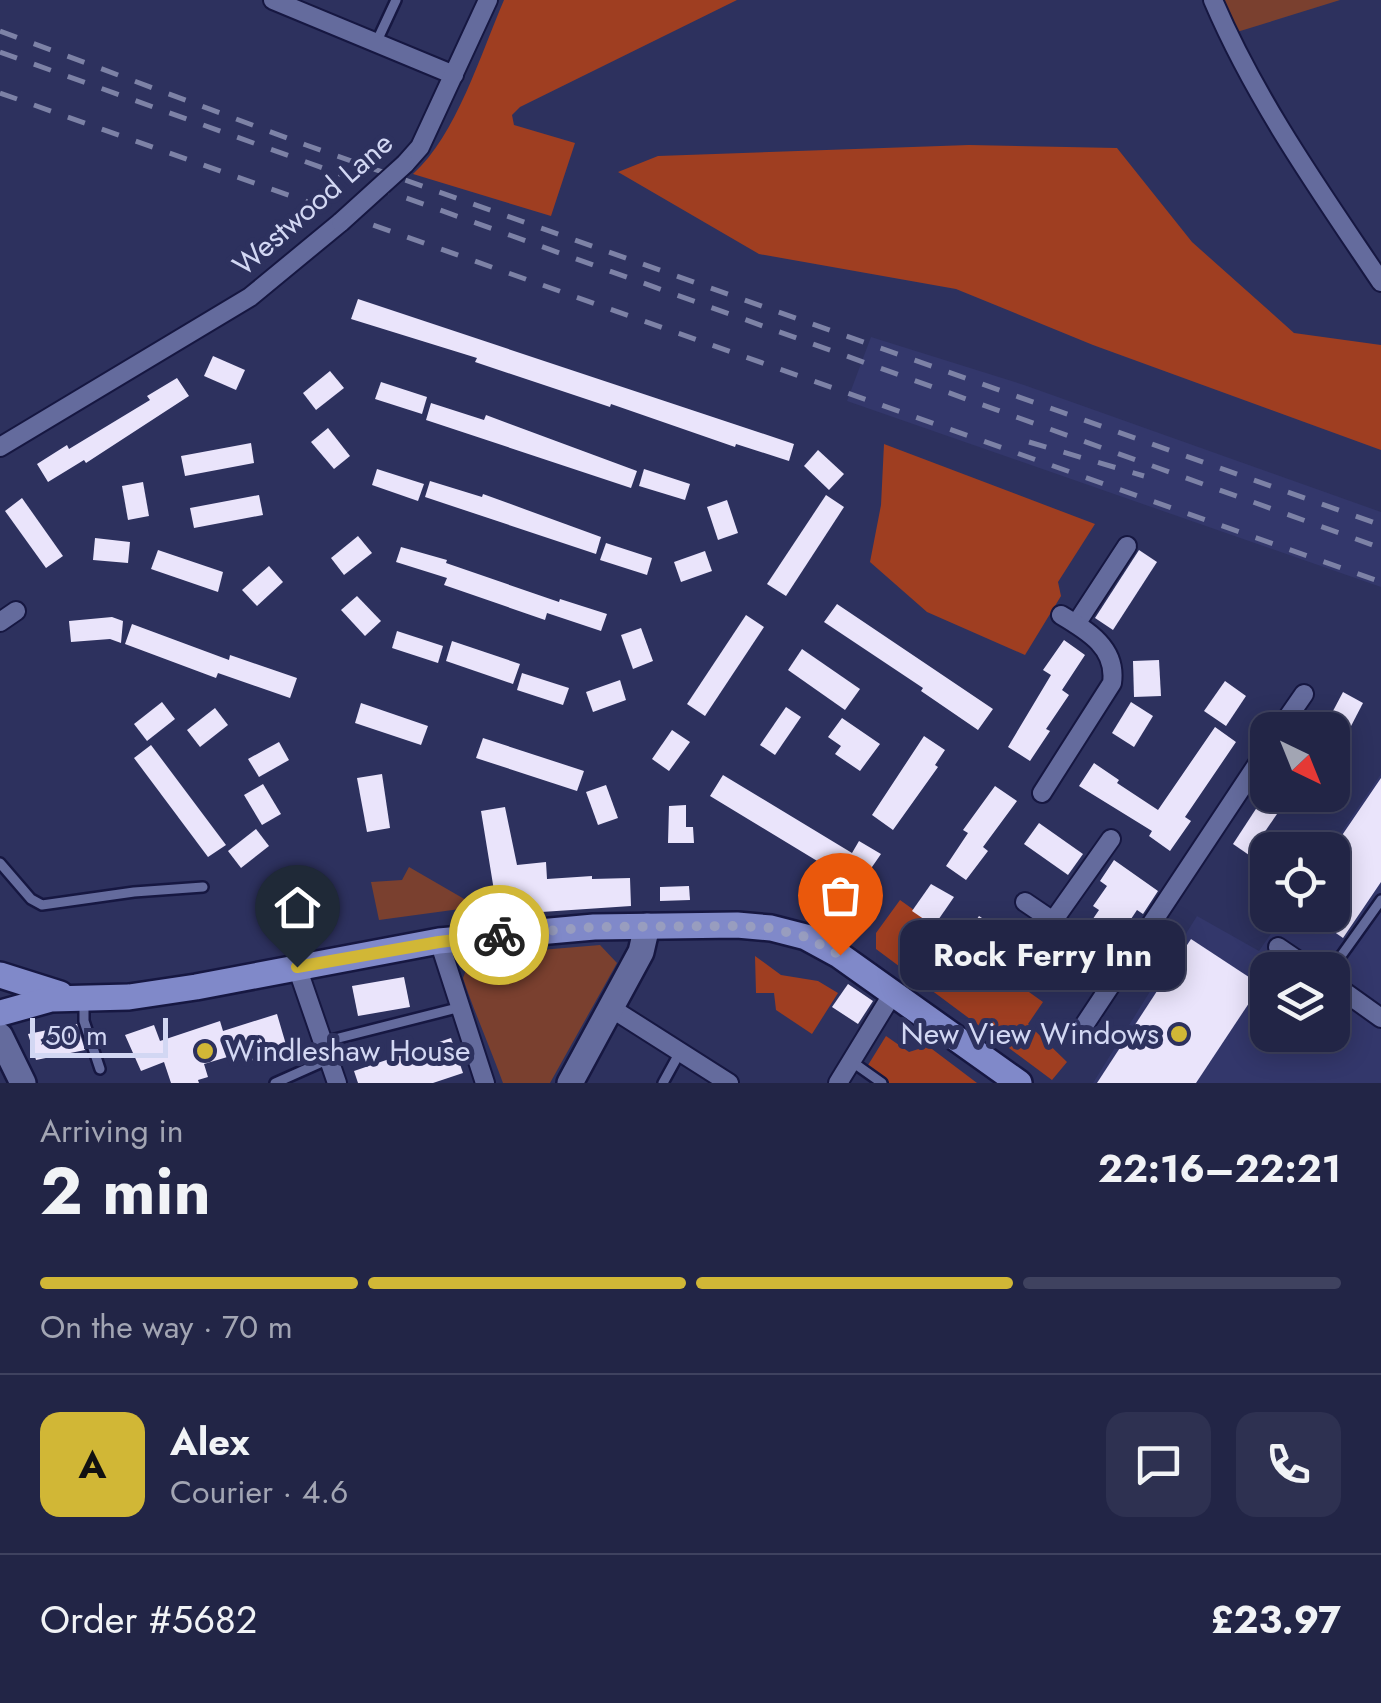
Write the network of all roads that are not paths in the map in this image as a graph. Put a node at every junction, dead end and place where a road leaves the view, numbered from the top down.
1 (273, 0) edge
2 (396, 0) edge
3 (488, 0) edge
4 (1213, 0) edge
5 (376, 43) junction
6 (454, 76) junction
7 (1381, 282) edge
8 (0, 447) edge
9 (1127, 546) dead end
10 (1304, 694) dead end
11 (1292, 712) edge
12 (1250, 775) edge
13 (1042, 793) dead end
14 (1111, 840) dead end
15 (0, 862) edge
16 (203, 888) dead end
17 (1381, 900) edge
18 (1025, 902) dead end
19 (648, 926) junction
20 (439, 942) junction
21 (1278, 947) dead end
22 (1285, 952) edge
23 (1345, 952) edge
24 (297, 967) junction
25 (0, 976) edge
26 (893, 993) junction
27 (1350, 996) edge
28 (79, 998) junction
29 (461, 1008) junction
30 (611, 1008) junction
31 (0, 1013) edge
32 (1381, 1018) edge
33 (1081, 1030) dead end
34 (0, 1036) edge
35 (326, 1050) junction
36 (680, 1052) junction
37 (850, 1061) junction
38 (100, 1069) dead end
39 (13, 1073) edge
40 (275, 1083) edge
41 (336, 1083) edge
42 (485, 1083) edge
43 (570, 1083) edge
44 (663, 1083) edge
45 (729, 1083) edge
46 (838, 1083) edge
47 (882, 1083) edge
48 (1019, 1083) edge

1 - 5 street
2 - 5 lane
3 - 6 street, Westwood Lane
4 - 7 street
5 - 6 street
6 - 8 street, Westwood Lane, bridge
9 - 13 street
10 - 11 street
12 - 33 street
14 - 18 street
15 - 16 lane
17 - 23 lane
19 - 20 main road
19 - 26 main road
19 - 30 street
20 - 24 main road
20 - 29 street
21 - 22 street
24 - 28 main road
24 - 35 street
25 - 28 main road
25 - 31 main road
26 - 37 street
26 - 48 main road
27 - 32 street
28 - 31 main road
28 - 38 lane
29 - 35 lane
29 - 42 street
30 - 36 street
30 - 43 street
34 - 39 street
35 - 40 lane
35 - 41 street
36 - 44 lane
36 - 45 street
37 - 46 street
37 - 47 lane

